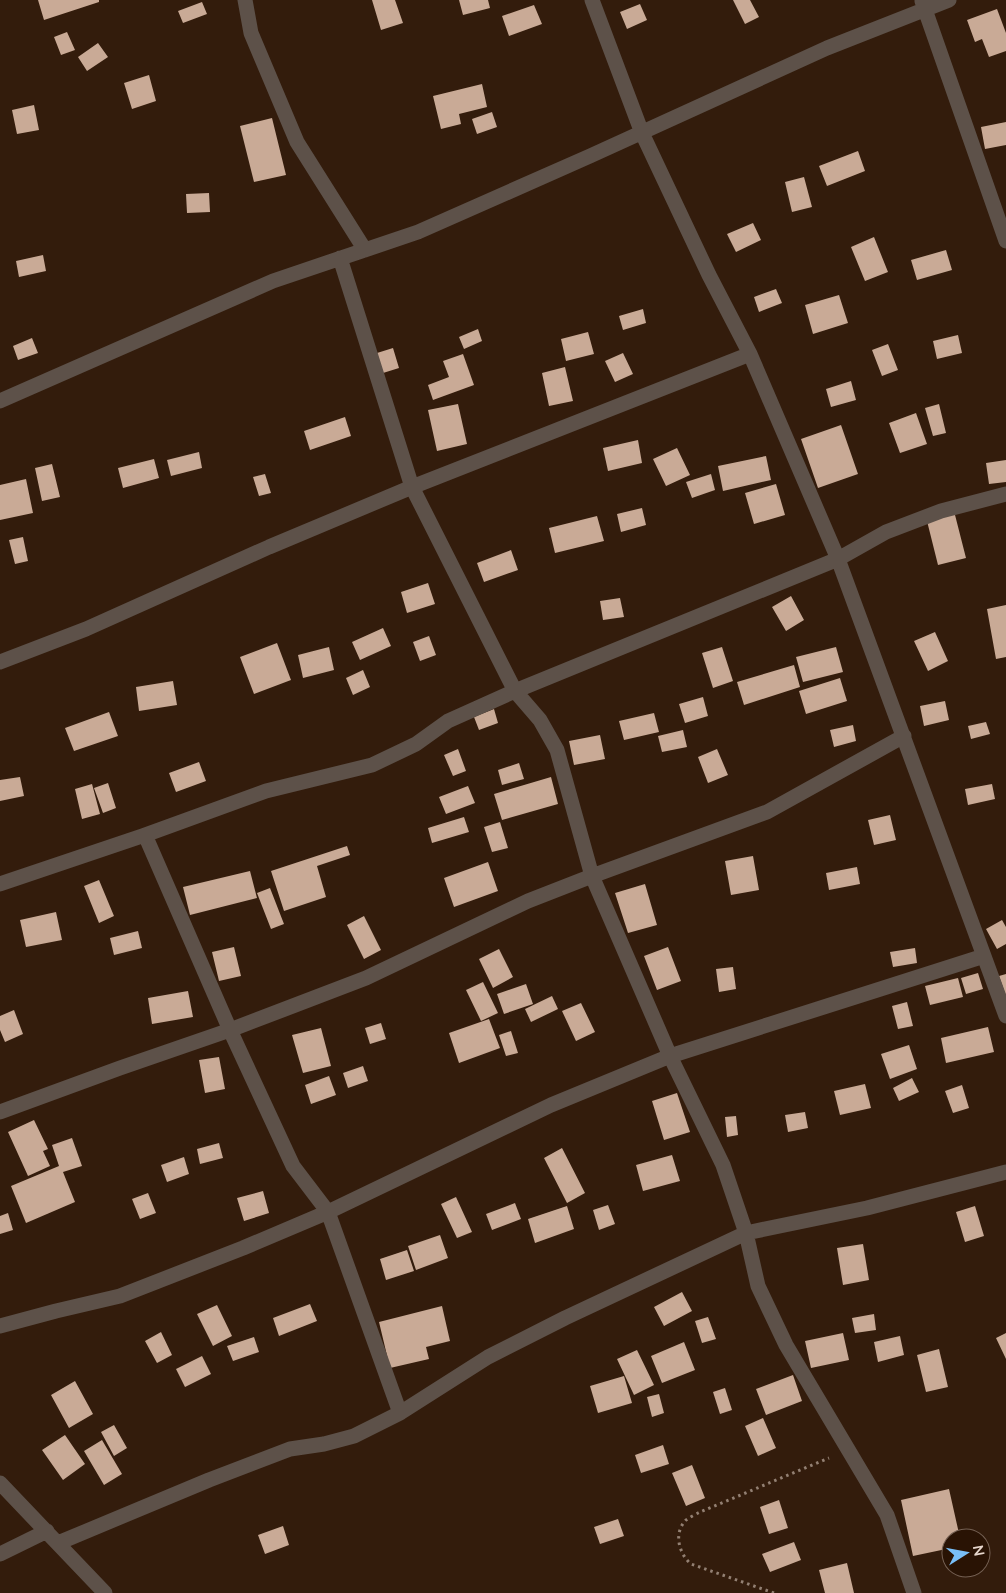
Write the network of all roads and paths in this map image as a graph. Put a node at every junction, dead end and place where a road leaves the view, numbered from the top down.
1 (245, 0) edge
2 (592, 0) edge
3 (949, 0) edge
4 (923, 5) edge
5 (642, 132) junction
6 (1006, 241) edge
7 (365, 250) junction
8 (340, 258) junction
9 (750, 354) junction
10 (0, 401) edge
11 (412, 488) junction
12 (1006, 494) edge
13 (838, 559) junction
14 (0, 662) edge
15 (515, 691) junction
16 (904, 736) junction
17 (145, 835) junction
18 (592, 876) junction
19 (0, 884) edge
20 (984, 956) junction
21 (1006, 1016) edge
22 (230, 1030) junction
23 (670, 1056) junction
24 (0, 1112) edge
25 (1006, 1172) edge
26 (328, 1212) junction
27 (746, 1233) junction
28 (0, 1326) edge
29 (400, 1413) junction
30 (848, 1450) junction
31 (0, 1483) edge
32 (47, 1531) junction
33 (58, 1543) junction
34 (0, 1554) edge
35 (105, 1593) edge
36 (774, 1593) edge
37 (914, 1593) edge

1 - 7 street
2 - 5 street
3 - 4 street
4 - 5 street
4 - 6 street
5 - 7 street
5 - 9 street
7 - 8 street
8 - 10 street
8 - 11 street
9 - 11 street
9 - 13 street
11 - 14 street
11 - 15 street
12 - 13 street
13 - 15 street
13 - 16 street
15 - 17 street
15 - 18 street
16 - 18 street
16 - 20 street
17 - 19 street
17 - 22 street
18 - 22 street
18 - 23 street
20 - 21 street
20 - 23 street
22 - 24 street
22 - 26 street
23 - 26 street
23 - 27 street
25 - 27 street
26 - 28 street
26 - 29 street
27 - 29 street
27 - 30 street
29 - 33 street
30 - 36 path
30 - 37 street
31 - 32 street
32 - 33 street
32 - 34 street
33 - 35 street

